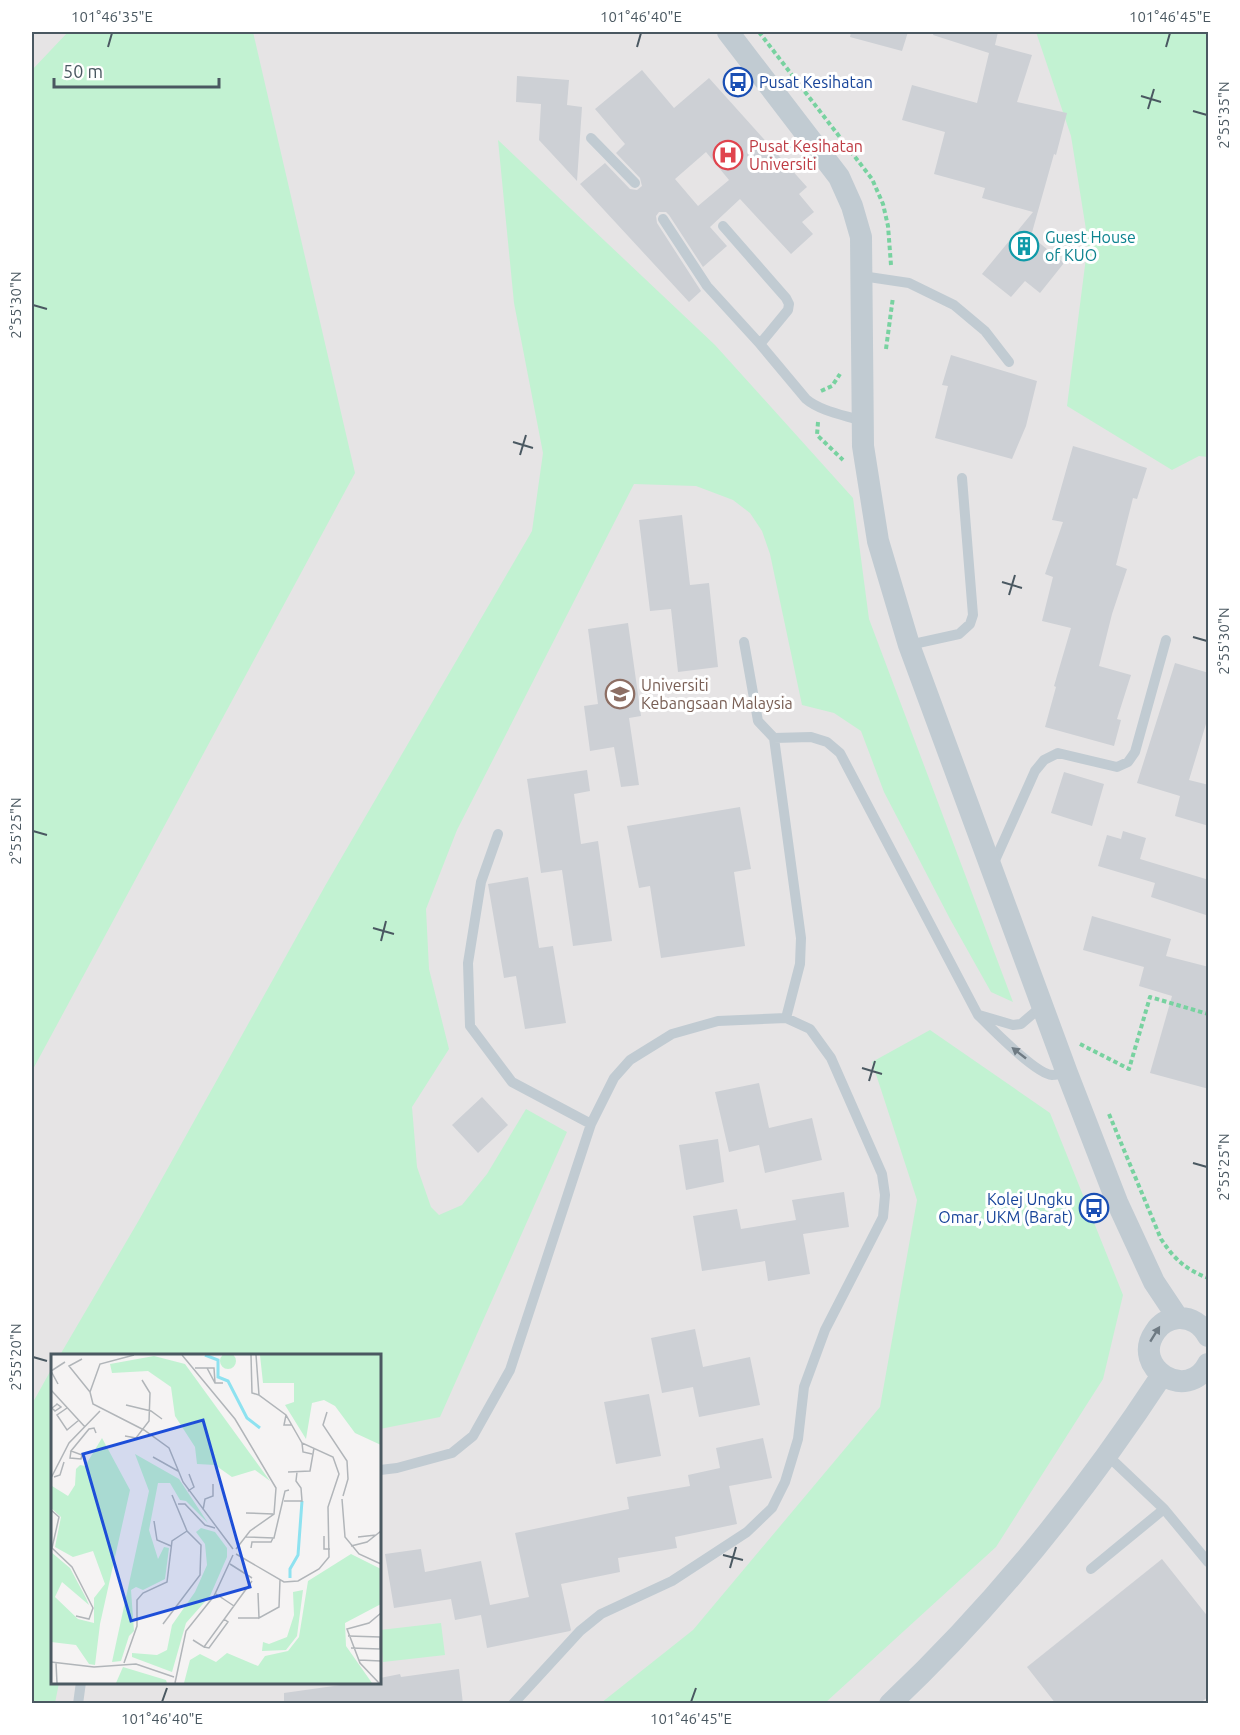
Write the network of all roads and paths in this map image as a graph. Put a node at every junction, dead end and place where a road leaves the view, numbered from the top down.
1 (728, 32) edge
2 (759, 32) edge
3 (591, 138) dead end
4 (635, 183) dead end
5 (663, 219) dead end
6 (723, 226) dead end
7 (862, 276) junction
8 (892, 280) junction
9 (760, 344) junction
10 (885, 353) dead end
11 (1009, 362) dead end
12 (862, 421) junction
13 (962, 478) dead end
14 (1166, 640) dead end
15 (744, 642) dead end
16 (909, 645) junction
17 (774, 738) junction
18 (498, 834) dead end
19 (991, 870) junction
20 (1042, 1006) junction
21 (1209, 1014) edge
22 (978, 1015) junction
23 (786, 1018) junction
24 (1084, 1054) dead end
25 (1067, 1073) junction
26 (1106, 1106) dead end
27 (591, 1124) junction
28 (1209, 1278) edge
29 (1178, 1318) junction
30 (1208, 1334) edge
31 (1209, 1364) edge
32 (1162, 1375) junction
33 (1200, 1385) edge
34 (1107, 1455) junction
35 (381, 1470) edge
36 (1164, 1509) junction
37 (1209, 1562) edge
38 (1091, 1569) dead end
39 (81, 1684) edge
40 (78, 1704) edge
41 (513, 1704) edge
42 (890, 1704) edge

1 - 7 street
2 - 8 path
3 - 4 lane
5 - 9 lane
6 - 9 lane
7 - 8 lane
7 - 12 street
8 - 10 path
8 - 11 lane
9 - 12 lane
12 - 16 street
13 - 16 lane
14 - 19 lane
15 - 17 lane
16 - 19 street
17 - 22 lane
17 - 23 lane
18 - 27 lane
19 - 20 street
20 - 22 lane
20 - 25 street
21 - 24 path
25 -> 22 lane
23 - 27 lane
23 - 41 lane
25 - 29 street
26 - 28 path
27 - 35 lane
29 - 30 street
32 -> 29 street
31 - 33 street
32 - 33 street
32 - 34 street
34 - 36 lane
34 - 42 street
36 - 37 lane
36 - 38 lane
39 - 40 lane

